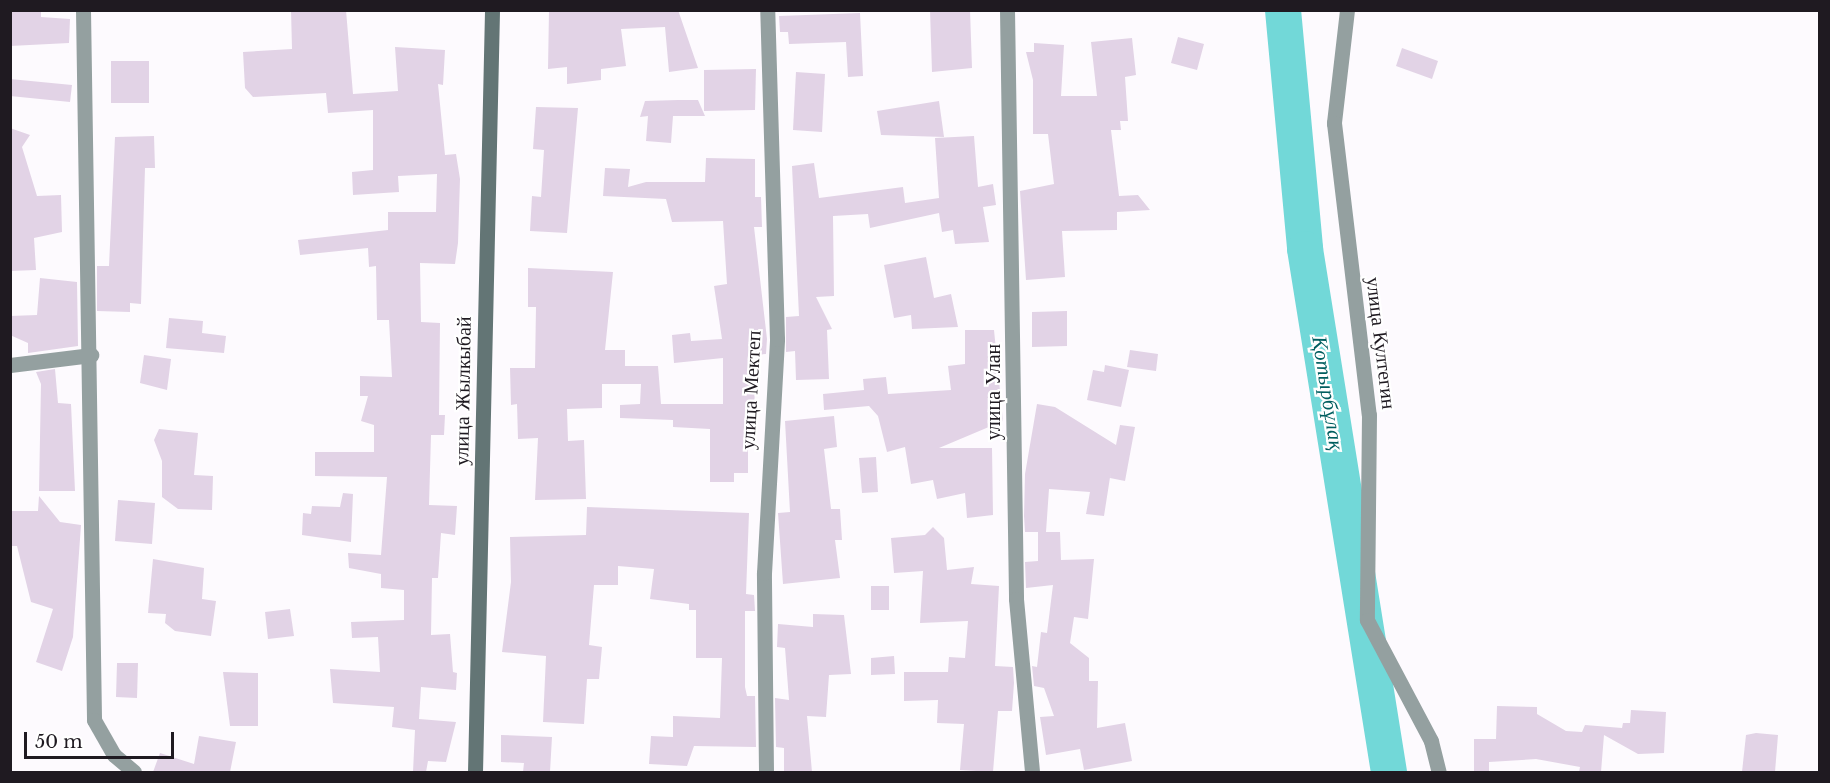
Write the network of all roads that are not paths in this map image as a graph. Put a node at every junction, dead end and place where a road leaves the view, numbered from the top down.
1 (83, 10) edge
2 (492, 10) edge
3 (767, 10) edge
4 (1007, 10) edge
5 (1347, 10) edge
6 (91, 355) junction
7 (10, 365) edge
8 (134, 772) edge
9 (475, 772) edge
10 (766, 772) edge
11 (1032, 772) edge
12 (1439, 772) edge

1 - 6 street
2 - 9 street, улица Жылкыбай
3 - 10 street, улица Мектеп
4 - 11 street, улица Улан
5 - 12 street, улица Култегин
6 - 7 street
6 - 8 street

